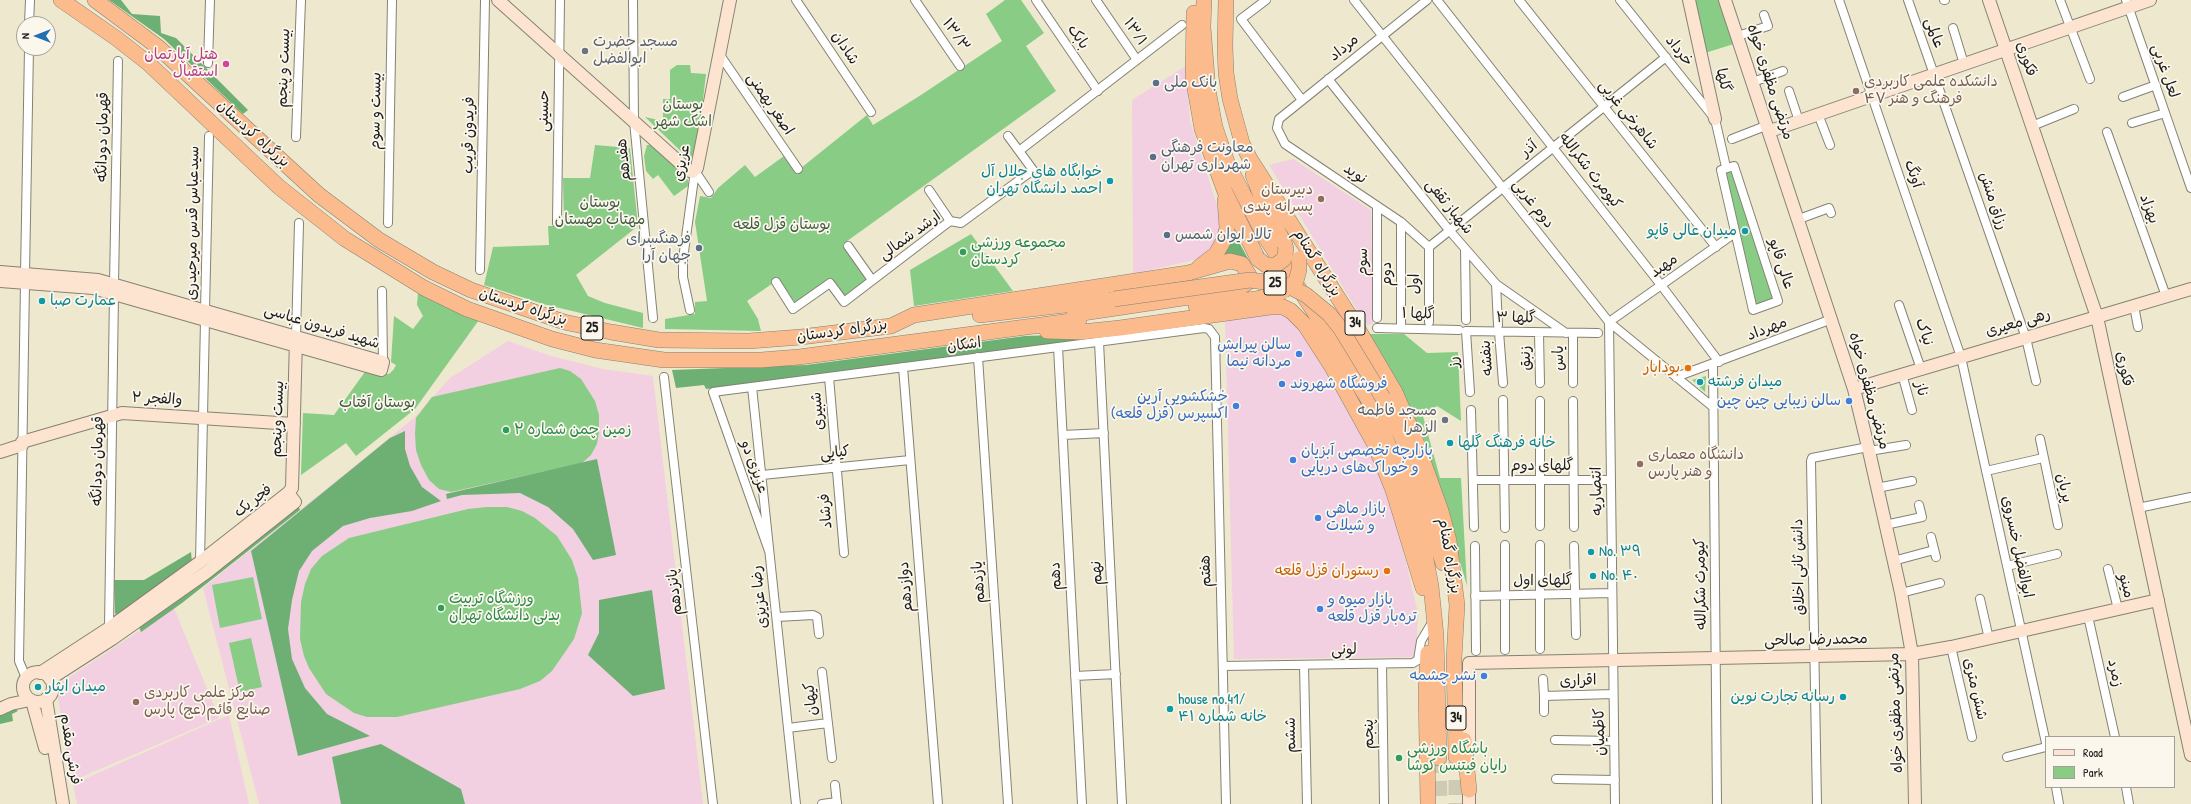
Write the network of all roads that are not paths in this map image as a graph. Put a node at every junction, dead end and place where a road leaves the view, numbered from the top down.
1 (30, 0) edge
2 (61, 0) edge
3 (96, 0) edge
4 (210, 0) edge
5 (300, 0) edge
6 (392, 0) edge
7 (485, 0) edge
8 (498, 0) edge
9 (560, 0) edge
10 (633, 0) edge
11 (730, 0) edge
12 (796, 0) edge
13 (915, 0) edge
14 (1036, 0) edge
15 (1096, 0) edge
16 (1198, 0) edge
17 (1204, 0) edge
18 (1226, 0) edge
19 (1266, 0) edge
20 (1354, 0) edge
21 (1437, 0) edge
22 (1519, 0) edge
23 (1620, 0) edge
24 (1689, 0) edge
25 (1725, 0) edge
26 (1839, 0) edge
27 (1908, 0) edge
28 (1989, 0) edge
29 (2060, 0) edge
30 (2150, 0) edge
31 (1423, 1) edge
32 (2128, 4) edge
33 (1764, 15) dead end
34 (29, 16) edge
35 (1182, 25) dead end
36 (2072, 27) junction
37 (1953, 28) dead end
38 (1383, 35) junction
39 (1738, 36) junction
40 (2006, 50) junction
41 (559, 53) junction
42 (720, 55) junction
43 (29, 56) edge
44 (1666, 57) junction
45 (1137, 60) junction
46 (118, 61) dead end
47 (208, 63) dead end
48 (1964, 64) junction
49 (960, 66) dead end
50 (1783, 71) dead end
51 (1934, 74) junction
52 (1328, 79) junction
53 (2090, 79) dead end
54 (1753, 82) junction
55 (2156, 85) junction
56 (1098, 90) junction
57 (1789, 91) dead end
58 (1872, 96) junction
59 (2123, 97) dead end
60 (1302, 100) junction
61 (1604, 107) junction
62 (2074, 110) dead end
63 (871, 112) dead end
64 (2165, 113) junction
65 (1818, 114) junction
66 (1279, 119) joint
67 (1715, 119) junction
68 (634, 121) junction
69 (1799, 121) junction
70 (2132, 123) dead end
71 (2032, 126) junction
72 (1769, 128) junction
73 (2107, 132) dead end
74 (209, 136) dead end
75 (1008, 136) dead end
76 (296, 138) dead end
77 (1732, 138) dead end
78 (1830, 145) dead end
79 (1554, 147) junction
80 (1019, 151) junction
81 (1250, 159) junction
82 (1726, 167) junction
83 (798, 169) dead end
84 (695, 171) junction
85 (1503, 188) junction
86 (2191, 188) edge
87 (929, 190) dead end
88 (709, 192) dead end
89 (1225, 192) junction
90 (1377, 206) junction
91 (1831, 213) dead end
92 (1799, 219) junction
93 (950, 222) junction
94 (1401, 222) junction
95 (388, 223) dead end
96 (557, 223) dead end
97 (300, 224) dead end
98 (1449, 230) junction
99 (1735, 233) junction
100 (848, 246) dead end
101 (1716, 246) junction
102 (1428, 247) junction
103 (1465, 249) junction
104 (480, 270) dead end
105 (0, 272) edge
106 (1188, 273) junction
107 (25, 278) junction
108 (872, 280) junction
109 (0, 281) edge
110 (776, 282) dead end
111 (1496, 284) junction
112 (1662, 285) junction
113 (114, 289) junction
114 (2191, 289) edge
115 (382, 291) dead end
116 (2166, 296) junction
117 (1899, 305) dead end
118 (2134, 306) junction
119 (690, 310) dead end
120 (205, 315) junction
121 (2097, 317) junction
122 (654, 318) dead end
123 (1377, 318) dead end
124 (1832, 319) junction
125 (1466, 320) dead end
126 (1070, 321) junction
127 (1429, 322) dead end
128 (1609, 322) junction
129 (891, 326) junction
130 (1401, 327) junction
131 (2138, 327) dead end
132 (1018, 328) junction
133 (1377, 328) dead end
134 (1499, 328) junction
135 (1462, 330) junction
136 (1539, 333) junction
137 (1569, 333) junction
138 (1598, 333) dead end
139 (1215, 336) joint
140 (2026, 338) junction
141 (296, 340) junction
142 (1099, 342) junction
143 (1058, 347) junction
144 (978, 357) junction
145 (1961, 357) junction
146 (383, 362) joint
147 (1716, 363) junction
148 (903, 367) junction
149 (1921, 369) junction
150 (1902, 374) junction
151 (664, 377) dead end
152 (829, 377) junction
153 (1676, 377) junction
154 (2036, 381) dead end
155 (1503, 383) dead end
156 (1540, 383) dead end
157 (1573, 383) dead end
158 (752, 387) junction
159 (1854, 388) junction
160 (713, 392) joint
161 (1470, 392) dead end
162 (1503, 400) dead end
163 (1540, 401) dead end
164 (1573, 401) dead end
165 (1713, 407) junction
166 (1471, 410) dead end
167 (1912, 410) dead end
168 (112, 415) junction
169 (203, 418) junction
170 (294, 424) junction
171 (1104, 433) junction
172 (1063, 434) junction
173 (2040, 439) dead end
174 (22, 441) junction
175 (0, 444) edge
176 (1906, 445) dead end
177 (1868, 449) junction
178 (0, 452) edge
179 (2043, 458) junction
180 (910, 460) junction
181 (836, 467) junction
182 (1986, 471) junction
183 (762, 475) junction
184 (1504, 479) junction
185 (1473, 480) junction
186 (1540, 480) junction
187 (1574, 480) junction
188 (1611, 480) junction
189 (1912, 481) dead end
190 (1877, 488) junction
191 (288, 493) joint
192 (2191, 497) edge
193 (1919, 505) dead end
194 (2138, 508) junction
195 (2058, 524) dead end
196 (1885, 525) junction
197 (1540, 526) dead end
198 (1474, 527) dead end
199 (1574, 527) dead end
200 (1504, 528) dead end
201 (1931, 537) dead end
202 (1505, 545) dead end
203 (1540, 545) dead end
204 (1475, 546) dead end
205 (1574, 546) dead end
206 (770, 551) junction
207 (844, 553) dead end
208 (2057, 554) dead end
209 (1894, 561) junction
210 (2007, 566) junction
211 (203, 567) junction
212 (2108, 569) dead end
213 (1940, 583) dead end
214 (1612, 593) junction
215 (1901, 593) junction
216 (1575, 594) junction
217 (1540, 595) junction
218 (1475, 596) junction
219 (1505, 596) junction
220 (1980, 599) dead end
221 (2158, 600) junction
222 (2118, 609) junction
223 (2088, 616) junction
224 (776, 617) junction
225 (1435, 623) junction
226 (2021, 631) junction
227 (111, 633) junction
228 (819, 634) dead end
229 (1576, 635) dead end
230 (1989, 639) junction
231 (1951, 648) junction
232 (1540, 649) dead end
233 (1505, 650) dead end
234 (1476, 651) dead end
235 (1912, 654) junction
236 (1814, 656) junction
237 (1716, 658) junction
238 (1612, 660) junction
239 (1461, 661) junction
240 (1382, 664) junction
241 (1304, 665) junction
242 (1223, 666) junction
243 (822, 672) dead end
244 (1116, 674) junction
245 (45, 676) junction
246 (1075, 676) junction
247 (1455, 678) junction
248 (1543, 679) dead end
249 (25, 680) junction
250 (1613, 694) junction
251 (1544, 696) junction
252 (46, 699) junction
253 (31, 700) junction
254 (0, 701) edge
255 (0, 709) edge
256 (1544, 712) dead end
257 (828, 723) junction
258 (788, 728) junction
259 (2115, 736) edge
260 (1972, 737) dead end
261 (2045, 739) edge
262 (1555, 740) dead end
263 (1614, 740) junction
264 (2045, 747) edge
265 (2191, 755) edge
266 (1456, 757) tunnel mouth
267 (2007, 757) dead end
268 (832, 758) dead end
269 (1439, 758) tunnel mouth
270 (1556, 779) dead end
271 (1615, 780) junction
272 (835, 785) dead end
273 (2056, 788) edge
274 (2126, 788) edge
275 (1469, 797) edge
276 (837, 803) edge
277 (55, 804) edge
278 (63, 804) edge
279 (713, 804) edge
280 (796, 804) edge
281 (822, 804) edge
282 (938, 804) edge
283 (1008, 804) edge
284 (1082, 804) edge
285 (1122, 804) edge
286 (1226, 804) edge
287 (1307, 804) edge
288 (1384, 804) edge
289 (1428, 804) edge
290 (1615, 804) edge
291 (1717, 804) edge
292 (1817, 804) edge
293 (1915, 804) edge
294 (2060, 804) edge
295 (2130, 804) edge

1 - 34 street
2 - 132 highway, بزرگراه کردستان / 25
3 - 129 highway, بزرگراه کردستان / 25
4 - 47 street
5 - 76 street, بیست و پنجم
6 - 95 street, بیست و سوم
7 - 104 street, فریدون قریب
8 - 41 street
9 - 41 street, حسینی
10 - 68 street, هفدهم
11 - 42 street, عزیزی
12 - 63 street, شادان
13 - 49 street, ۱۳/۳
14 - 56 street, بابک
15 - 45 street, ۱۳/۱
16 - 89 highway
17 - 225 highway, بزرگراه گمنام / 34
18 - 81 highway, بزرگراه گمنام / 34
19 - 60 street
20 - 38 street, دوم غربی
21 - 79 street, کیومرث شکرالله
22 - 61 street, شاهرخی غربی
23 - 44 street, خرداد
24 - 67 street, گلها
25 - 39 street, مرتضی مظفری خواه
26 - 58 street, آونگ
27 - 51 street, عالمی
28 - 40 street, فکوری
29 - 36 street
30 - 32 street
31 - 38 street, مرداد
32 - 36 street
32 - 55 street, لعل غربی
33 - 39 street
35 - 45 street
36 - 40 street
36 - 53 street
37 - 48 street
38 - 52 street, مرداد
38 - 85 street, دوم غربی
39 - 54 street, مرتضی مظفری خواه
40 - 48 street
40 - 71 street, فکوری
41 - 68 street
41 - 96 street, حسینی
42 - 83 street, اصغر بهمنی
42 - 84 street, عزیزی
43 - 107 street
44 - 61 street, آذر
44 - 67 street, خرداد
45 - 56 street
46 - 113 street, قهرمان دودانگه
48 - 51 street
50 - 54 street
51 - 58 street
51 - 140 street, رزاق منش
52 - 60 street, مرداد
52 - 98 street, شهباز ثقفی
54 - 72 street, مرتضی مظفری خواه
55 - 59 street
55 - 64 street, لعل غربی
56 - 80 street
57 - 69 street
58 - 65 street
58 - 145 street, آونگ
60 - 66 street, مرداد
61 - 79 street, آذر
61 - 101 street, شاهرخی غربی
62 - 71 street
64 - 70 street
64 - 86 street, لعل غربی
65 - 69 street
65 - 78 street
66 - 90 street, نوید
67 - 82 street, گلها
68 - 84 street
68 - 122 street, هفدهم
69 - 72 street
71 - 121 street, فکوری
72 - 77 street
72 - 92 street, مرتضی مظفری خواه
73 - 116 street, بهزاد
74 - 120 street, سیدعباس قدس میرحیدری
75 - 80 street
79 - 85 street, آذر
79 - 112 street, کیومرث شکرالله
80 - 93 street, ارشد شمالی
81 - 89 highway, bridge
81 - 126 highway, 25, bridge
81 - 239 highway, بزرگراه گمنام / 34
82 - 99 street, عالی قاپو
82 - 99 street, عالی قاپو
84 - 88 street
84 - 119 street, عزیزی
85 - 98 street, آذر
85 - 128 street, دوم غربی
87 - 93 street
89 - 106 highway
90 - 94 street, نوید
90 - 123 street, سوم
91 - 92 street
92 - 124 street, مرتضی مظفری خواه
93 - 108 street, ارشد شمالی
94 - 102 street, نوید
94 - 130 street, دوم
97 - 141 street, بیست وپنجم
98 - 102 street, آذر
98 - 103 street, شهباز ثقفی
99 - 101 street, مهبد
100 - 108 street
101 - 112 street, مهبد
102 - 127 street, اول
103 - 111 street, شهباز ثقفی
103 - 125 street
105 - 107 street, شهید فریدون عباسی
106 - 126 highway, بزرگراه کردستان
106 - 129 highway, بزرگراه کردستان / 25
107 - 109 street, شهید فریدون عباسی
107 - 113 street, شهید فریدون عباسی
107 - 174 street
108 - 110 street, ارشد شمالی
111 - 134 street, بنفشه
111 - 137 street, شهباز ثقفی
112 - 128 street, مهبد
112 - 147 street, کیومرث شکرالله
113 - 120 street, شهید فریدون عباسی
113 - 168 street, قهرمان دودانگه
114 - 116 street, رهی معیری
115 - 146 street
116 - 118 street, رهی معیری
117 - 149 street, نیاک
118 - 121 street, رهی معیری
118 - 131 street
120 - 141 street, شهید فریدون عباسی
120 - 169 street, سیدعباس قدس میرحیدری
121 - 140 street, رهی معیری
121 - 194 street, فکوری
124 - 147 street, مهرداد
124 - 159 street, مرتضی مظفری خواه
126 - 132 highway, بزرگراه کردستان / 25
128 - 153 street, دوم غربی
128 - 188 street, انتصاریه
129 - 239 highway, 25, bridge
130 - 133 street, گلها ۱
130 - 135 street, گلها ۱
132 - 225 highway
134 - 135 street, گلها ۳
134 - 136 street, گلها ۳
134 - 155 street, بنفشه
135 - 161 street, رز
136 - 137 street, گلها ۳
136 - 156 street, زنبق
137 - 138 street, گلها ۳
137 - 157 street, یاس
139 - 142 street, اشکان
139 - 242 street, هفتم
140 - 145 street, رهی معیری
140 - 154 street, رزاق منش
141 - 146 street, شهید فریدون عباسی
141 - 170 street, بیست وپنجم
142 - 143 street, اشکان
142 - 171 street, نهم
143 - 144 street, اشکان
143 - 172 street, دهم
144 - 148 street, اشکان
144 - 283 street, یازدهم
145 - 149 street, رهی معیری
145 - 182 street, ابوالفضل خسروی
147 - 153 street, مهرداد
147 - 165 street, کیومرث شکرالله
148 - 152 street, اشکان
148 - 180 street, دوازدهم
149 - 150 street, رهی معیری
150 - 159 street, رهی معیری
150 - 167 street, ناز
151 - 279 street, پانزدهم
152 - 158 street, اشکان
152 - 181 street, شبیری
153 - 165 street, دوم غربی
158 - 160 street, اشکان
158 - 183 street, رضا عزیزی
159 - 177 street, مرتضی مظفری خواه
160 - 206 street, عزیزی دو
162 - 184 street
163 - 186 street
164 - 187 street
165 - 237 street, کیومرث شکرالله
166 - 185 street
168 - 169 street, والفجر ۲
168 - 174 street, والفجر ۲
168 - 227 street, قهرمان دودانگه
169 - 170 street, والفجر ۲
169 - 211 street, سیدعباس قدس میرحیدری
170 - 191 street, بیست وپنجم
171 - 172 street
171 - 244 street, نهم
172 - 246 street, دهم
173 - 179 street, پریان
174 - 175 street, والفجر ۲
174 - 178 street, والفجر ۲
174 - 249 street
176 - 177 street
177 - 190 street, مرتضی مظفری خواه
177 - 236 street, دانش ثانی اخلاق
179 - 182 street, پریان
179 - 195 street, پریان
180 - 181 street, کیایی
180 - 282 street, دوازدهم
181 - 183 street, کیایی
181 - 207 street, فرشاد
182 - 210 street, ابوالفضل خسروی
183 - 206 street, رضا عزیزی
184 - 185 street, گلهای دوم
184 - 186 street, گلهای دوم
184 - 200 street
185 - 198 street
186 - 187 street, گلهای دوم
186 - 197 street
187 - 188 street, گلهای دوم
187 - 199 street
188 - 214 street, انتصاریه
189 - 190 street
190 - 196 street, مرتضی مظفری خواه
191 - 211 street, فجر یک
192 - 194 street
193 - 196 street
194 - 221 street, فکوری
196 - 209 street, مرتضی مظفری خواه
201 - 209 street
202 - 219 street
203 - 217 street
204 - 218 street
205 - 216 street
206 - 224 street, رضا عزیزی
208 - 210 street
209 - 215 street, مرتضی مظفری خواه
210 - 226 street, ابوالفضل خسروی
211 - 227 street, فجر یک
212 - 222 street, مینو
213 - 215 street
214 - 216 street, گلهای اول
214 - 238 street, انتصاریه
215 - 235 street, مرتضی مظفری خواه
216 - 217 street, گلهای اول
216 - 229 street
217 - 219 street, گلهای اول
217 - 232 street
218 - 219 street, گلهای اول
218 - 234 street
219 - 233 street
220 - 230 street
221 - 222 street, محمدرضا صالحی
221 - 265 street, فکوری
222 - 223 street, محمدرضا صالحی
223 - 226 street, محمدرضا صالحی
223 - 259 street, زمرد
224 - 228 street
224 - 258 street, رضا عزیزی
225 - 240 street, لونی
225 - 269 highway, بزرگراه گمنام / 34
225 - 289 highway
226 - 230 street, محمدرضا صالحی
226 - 261 street, ابوالفضل خسروی
227 - 245 street, فجر یک
230 - 231 street, محمدرضا صالحی
231 - 235 street, محمدرضا صالحی
231 - 260 street, شش متری
235 - 236 street, محمدرضا صالحی
235 - 293 street, مرتضی مظفری خواه
236 - 237 street, محمدرضا صالحی
236 - 292 street, دانش ثانی اخلاق
237 - 238 street, محمدرضا صالحی
237 - 291 street, کیومرث شکرالله
238 - 239 street, محمدرضا صالحی
238 - 250 street, کاظمیان
239 - 247 highway, بزرگراه گمنام / 34
239 - 275 street
240 - 241 street, لونی
240 - 288 street, پنجم
241 - 242 street, لونی
241 - 287 street, ششم
242 - 286 street, هفتم
243 - 257 street, کیهان
244 - 246 street
244 - 285 street, نهم
245 - 249 street
245 - 252 street
246 - 284 street, دهم
247 - 266 highway, بزرگراه گمنام / 34
247 - 275 highway
248 - 251 street, اقراری
249 - 253 street
249 - 254 street
250 - 251 street, اقراری
250 - 263 street, کاظمیان
251 - 256 street, اقراری
252 - 253 street
252 - 278 street, فرشی مقدم
253 - 255 street
253 - 277 street, فرشی مقدم
257 - 258 street, کیهان
257 - 268 street, کیهان
258 - 280 street, رضا عزیزی
262 - 263 street
263 - 271 street, کاظمیان
264 - 267 street
270 - 271 street
271 - 290 street, کاظمیان
272 - 276 street
273 - 294 street
274 - 295 street
276 - 281 street

